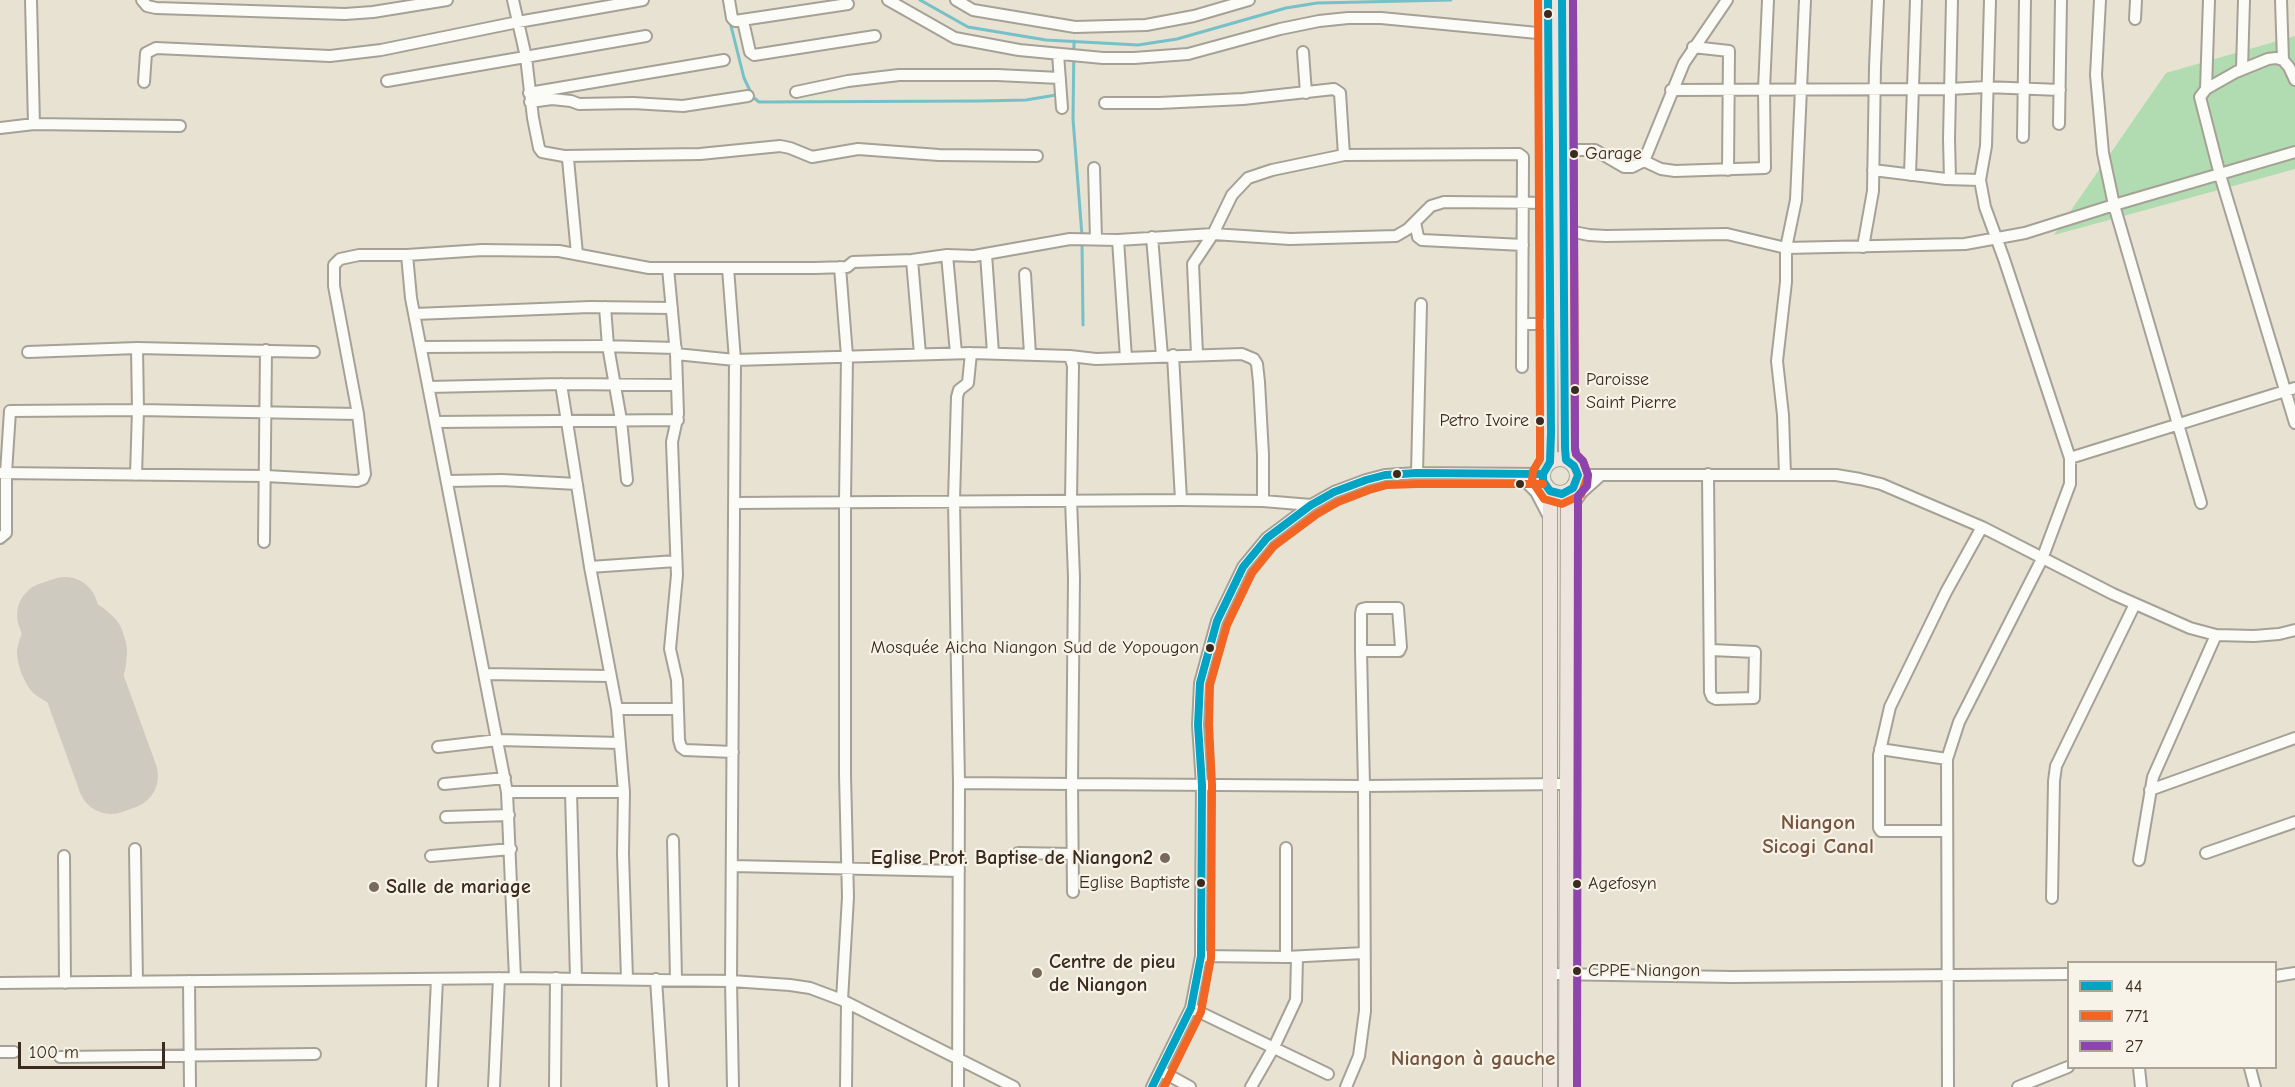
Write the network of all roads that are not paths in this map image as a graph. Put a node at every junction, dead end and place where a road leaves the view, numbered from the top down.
1 (31, 0) edge
2 (142, 0) edge
3 (447, 0) edge
4 (513, 0) edge
5 (643, 0) edge
6 (729, 0) edge
7 (888, 0) edge
8 (956, 0) edge
9 (1249, 0) edge
10 (1726, 0) edge
11 (1768, 0) edge
12 (1805, 0) edge
13 (1878, 0) edge
14 (1916, 0) edge
15 (1952, 0) edge
16 (1990, 0) edge
17 (2025, 0) edge
18 (2061, 0) edge
19 (2100, 0) edge
20 (2136, 0) edge
21 (2209, 0) edge
22 (2244, 0) edge
23 (2280, 0) edge
24 (848, 4) dead end
25 (1555, 4) edge
26 (2136, 19) dead end
27 (518, 21) junction
28 (743, 21) junction
29 (1548, 34) junction
30 (646, 36) dead end
31 (875, 36) dead end
32 (1693, 47) junction
33 (1303, 52) dead end
34 (1061, 55) junction
35 (526, 57) junction
36 (724, 60) dead end
37 (2283, 60) junction
38 (2242, 69) junction
39 (1060, 78) junction
40 (2295, 80) edge
41 (387, 81) dead end
42 (144, 82) dead end
43 (1986, 87) junction
44 (1729, 89) junction
45 (1764, 89) junction
46 (1875, 89) junction
47 (1912, 89) junction
48 (1950, 89) junction
49 (2024, 89) junction
50 (2206, 89) junction
51 (1671, 90) junction
52 (1802, 90) junction
53 (2060, 90) junction
54 (796, 92) dead end
55 (1306, 93) junction
56 (748, 96) dead end
57 (530, 97) junction
58 (1105, 103) dead end
59 (1062, 108) dead end
60 (34, 124) junction
61 (2059, 124) dead end
62 (180, 126) dead end
63 (0, 128) edge
64 (2023, 137) dead end
65 (1564, 150) junction
66 (2295, 152) edge
67 (1344, 155) junction
68 (564, 156) junction
69 (1037, 156) dead end
70 (1644, 161) junction
71 (1094, 168) dead end
72 (1728, 170) junction
73 (1873, 170) junction
74 (1910, 175) junction
75 (2220, 175) junction
76 (1950, 179) junction
77 (1980, 180) junction
78 (1557, 203) junction
79 (1523, 204) junction
80 (2114, 205) junction
81 (1415, 222) junction
82 (1564, 230) junction
83 (1213, 234) junction
84 (1152, 237) junction
85 (1086, 239) junction
86 (1118, 240) junction
87 (1998, 240) junction
88 (1523, 245) junction
89 (1863, 247) junction
90 (1786, 248) junction
91 (577, 254) junction
92 (986, 254) junction
93 (407, 255) junction
94 (947, 255) junction
95 (912, 260) junction
96 (840, 267) junction
97 (668, 268) junction
98 (728, 268) junction
99 (1025, 274) dead end
100 (1421, 304) dead end
101 (605, 307) junction
102 (672, 309) junction
103 (414, 314) junction
104 (1524, 324) junction
105 (1551, 324) junction
106 (608, 346) junction
107 (421, 347) junction
108 (137, 348) junction
109 (266, 350) junction
110 (28, 351) dead end
111 (676, 351) junction
112 (314, 352) dead end
113 (956, 353) junction
114 (971, 353) junction
115 (993, 353) junction
116 (920, 354) junction
117 (1030, 354) junction
118 (1197, 354) junction
119 (1173, 355) junction
120 (847, 356) junction
121 (1070, 356) junction
122 (1162, 356) junction
123 (1126, 358) junction
124 (735, 360) junction
125 (1522, 367) dead end
126 (561, 384) junction
127 (616, 384) junction
128 (677, 385) junction
129 (429, 387) junction
130 (2290, 390) edge
131 (138, 410) junction
132 (265, 413) junction
133 (358, 414) junction
134 (566, 420) junction
135 (621, 420) junction
136 (678, 420) junction
137 (436, 422) junction
138 (2295, 423) edge
139 (2178, 426) junction
140 (2070, 458) junction
141 (1566, 460) junction
142 (1546, 468) junction
143 (3, 473) edge
144 (1417, 473) junction
145 (1708, 474) junction
146 (136, 475) junction
147 (1519, 475) junction
148 (1578, 475) junction
149 (1785, 475) junction
150 (266, 476) junction
151 (1600, 476) junction
152 (627, 480) dead end
153 (447, 481) junction
154 (577, 484) junction
155 (1550, 491) junction
156 (1568, 492) junction
157 (954, 500) junction
158 (1071, 500) junction
159 (1181, 500) junction
160 (845, 501) junction
161 (1263, 501) junction
162 (735, 503) junction
163 (2200, 503) dead end
164 (1311, 505) junction
165 (1568, 512) junction
166 (1551, 522) junction
167 (1982, 527) junction
168 (0, 538) edge
169 (264, 542) dead end
170 (2042, 559) junction
171 (676, 561) junction
172 (590, 567) junction
173 (2135, 604) junction
174 (2295, 630) edge
175 (2216, 635) junction
176 (1711, 650) junction
177 (1361, 651) junction
178 (486, 674) junction
179 (609, 676) junction
180 (617, 709) junction
181 (678, 709) junction
182 (2295, 738) edge
183 (498, 740) junction
184 (620, 743) junction
185 (438, 747) dead end
186 (1880, 749) junction
187 (733, 752) junction
188 (1947, 759) junction
189 (505, 778) junction
190 (959, 783) junction
191 (1550, 783) junction
192 (444, 784) dead end
193 (1072, 784) junction
194 (1202, 784) junction
195 (1566, 784) junction
196 (1364, 786) junction
197 (2150, 790) junction
198 (507, 792) junction
199 (571, 792) junction
200 (624, 792) junction
201 (509, 815) junction
202 (446, 817) dead end
203 (2295, 822) edge
204 (1946, 831) junction
205 (673, 840) dead end
206 (1286, 848) dead end
207 (135, 849) dead end
208 (511, 849) junction
209 (1018, 853) dead end
210 (2206, 853) dead end
211 (1072, 854) junction
212 (64, 856) dead end
213 (431, 856) dead end
214 (2139, 860) dead end
215 (733, 866) junction
216 (846, 867) junction
217 (959, 871) junction
218 (1073, 892) dead end
219 (2052, 898) dead end
220 (1364, 953) junction
221 (1201, 956) junction
222 (1292, 957) junction
223 (2295, 973) edge
224 (1551, 974) junction
225 (1947, 974) junction
226 (2067, 974) edge
227 (1566, 975) junction
228 (2277, 976) edge
229 (499, 978) junction
230 (515, 978) junction
231 (556, 978) junction
232 (576, 978) junction
233 (437, 979) junction
234 (627, 979) junction
235 (656, 979) junction
236 (676, 979) junction
237 (189, 981) junction
238 (731, 981) junction
239 (65, 982) junction
240 (137, 982) junction
241 (0, 983) edge
242 (844, 1002) junction
243 (1191, 1008) junction
244 (1274, 1047) junction
245 (0, 1052) edge
246 (14, 1052) dead end
247 (315, 1054) dead end
248 (190, 1056) junction
249 (60, 1057) dead end
250 (959, 1058) junction
251 (2067, 1067) edge
252 (2139, 1069) edge
253 (2250, 1069) edge
254 (1161, 1071) junction
255 (1328, 1074) dead end
256 (190, 1087) edge
257 (432, 1087) edge
258 (494, 1087) edge
259 (555, 1087) edge
260 (663, 1087) edge
261 (733, 1087) edge
262 (846, 1087) edge
263 (958, 1087) edge
264 (1014, 1087) edge
265 (1152, 1087) edge
266 (1190, 1087) edge
267 (1251, 1087) edge
268 (1346, 1087) edge
269 (1550, 1087) edge
270 (1566, 1087) edge
271 (1948, 1087) edge
272 (2018, 1087) edge
273 (2141, 1087) edge
274 (2255, 1087) edge

1 - 60 street
2 - 3 street
4 - 27 street
5 - 27 street
6 - 28 street
7 - 34 street
8 - 9 street
10 - 32 street
11 - 45 street
12 - 52 street
13 - 46 street
14 - 47 street
15 - 48 street
16 - 43 street
17 - 49 street
18 - 53 street
19 - 80 street
20 - 26 street
21 - 50 street
22 - 38 street
23 - 37 street
24 - 28 street
25 - 29 main road
25 - 65 main road
27 - 35 street
27 - 42 street
28 - 31 street
29 - 34 street
29 - 78 main road
30 - 35 street
32 - 44 street
32 - 51 street
33 - 55 street
34 - 39 street
35 - 41 street
35 - 57 street
36 - 57 street
37 - 38 street
37 - 40 street
38 - 50 street
39 - 54 street
39 - 59 street
43 - 48 street
43 - 49 street
43 - 77 street
44 - 45 street
44 - 51 street
44 - 72 street
45 - 52 street
45 - 72 street
46 - 47 street
46 - 52 street
46 - 73 street
47 - 48 street
47 - 74 street
48 - 76 street
49 - 53 street
49 - 64 street
50 - 75 street
51 - 70 street
52 - 90 street
53 - 61 street
55 - 58 street
55 - 67 street
56 - 57 street
57 - 68 street
60 - 62 street
60 - 63 street
65 - 70 street
65 - 78 main road
66 - 75 street
67 - 79 street
67 - 83 street
68 - 69 street
68 - 91 street
70 - 72 street
71 - 85 street
73 - 74 street
73 - 89 street
74 - 76 street
75 - 80 street
75 - 130 street
76 - 77 street
77 - 87 street
78 - 79 street
78 - 82 main road
78 - 105 main road
79 - 81 street
79 - 88 street
80 - 87 street
80 - 139 street
81 - 83 street
81 - 88 street
82 - 90 street
82 - 141 main road
83 - 84 street
83 - 118 street
84 - 86 street
84 - 122 street
85 - 86 street
85 - 92 street
86 - 123 street
87 - 89 street
87 - 140 street
88 - 104 street
89 - 90 street
90 - 149 street
91 - 93 street
91 - 97 street
92 - 94 street
92 - 115 street
93 - 103 street
93 - 133 street
94 - 95 street
94 - 113 street
95 - 96 street
95 - 116 street
96 - 98 street
96 - 120 street
97 - 98 street
97 - 102 street
98 - 124 street
99 - 117 street
100 - 144 street
101 - 102 street
101 - 103 street
101 - 106 street
102 - 111 street
103 - 107 street
104 - 105 street
104 - 125 street
105 - 142 main road
106 - 107 street
106 - 111 street
106 - 127 street
107 - 129 street
108 - 109 street
108 - 110 street
108 - 131 street
109 - 112 street
109 - 132 street
111 - 124 street
111 - 128 street
113 - 114 street
113 - 116 street
114 - 115 street
114 - 157 street
115 - 117 street
116 - 120 street
117 - 121 street
118 - 119 street
118 - 161 street
119 - 122 street
119 - 159 street
120 - 124 street
120 - 160 street
121 - 123 street
121 - 158 street
122 - 123 street
124 - 162 street
126 - 127 street
126 - 129 street
126 - 134 street
127 - 128 street
127 - 135 street
128 - 136 street
129 - 137 street
130 - 138 street
130 - 139 street
131 - 132 street
131 - 143 street
131 - 146 street
132 - 133 street
132 - 150 street
133 - 150 street
134 - 135 street
134 - 137 street
134 - 154 street
135 - 136 street
135 - 152 street
136 - 171 street
137 - 153 street
139 - 140 street
139 - 163 street
140 - 170 street
141 - 142 main road
141 - 148 main road
142 - 147 street
142 - 155 main road
143 - 146 street
143 - 168 street
144 - 147 street
144 - 164 street
145 - 149 street
145 - 151 street
145 - 176 street
146 - 150 street
147 - 166 street
148 - 151 street
148 - 156 main road
149 - 167 street
150 - 169 street
151 - 165 street
153 - 154 street
153 - 178 street
154 - 172 street
155 - 156 main road
155 - 166 main road
156 - 165 main road
157 - 158 street
157 - 160 street
157 - 190 street
158 - 159 street
158 - 193 street
159 - 161 street
160 - 162 street
160 - 216 street
161 - 164 street
162 - 187 street
164 - 194 street
165 - 195 main road
166 - 191 main road
167 - 170 street
167 - 186 street
170 - 173 street
170 - 188 street
171 - 172 street
171 - 181 street
172 - 179 street
173 - 175 street
173 - 219 street
174 - 175 street
175 - 197 street
176 - 176 street
177 - 177 street
177 - 196 street
178 - 179 street
178 - 183 street
179 - 180 street
180 - 181 street
180 - 184 street
181 - 187 street
182 - 197 street
183 - 184 street
183 - 185 street
183 - 189 street
184 - 200 street
186 - 188 street
186 - 204 street
187 - 215 street
188 - 204 street
189 - 192 street
189 - 198 street
190 - 193 street
190 - 217 street
191 - 195 street
191 - 196 street
191 - 224 main road
193 - 194 street
193 - 211 street
194 - 196 street
194 - 221 street
195 - 227 main road
196 - 220 street
197 - 214 street
198 - 199 street
198 - 201 street
199 - 200 street
199 - 232 street
200 - 234 street
201 - 202 street
201 - 208 street
203 - 210 street
204 - 225 street
205 - 236 street
206 - 222 street
207 - 240 street
208 - 213 street
208 - 230 street
209 - 211 street
211 - 218 street
212 - 239 street
215 - 216 street
215 - 238 street
216 - 217 street
216 - 242 street
217 - 250 street
220 - 222 street
220 - 268 street
221 - 222 street
221 - 243 street
222 - 244 street
223 - 228 street
224 - 227 street
224 - 269 main road
225 - 226 street
225 - 227 street
225 - 271 street
227 - 270 main road
229 - 230 street
229 - 233 street
229 - 258 street
230 - 231 street
231 - 232 street
231 - 259 street
232 - 234 street
233 - 237 street
233 - 257 street
234 - 235 street
235 - 236 street
235 - 260 street
236 - 238 street
237 - 240 street
237 - 248 street
238 - 242 street
238 - 261 street
239 - 240 street
239 - 241 street
242 - 250 street
242 - 262 street
243 - 244 street
243 - 254 street
244 - 255 street
244 - 267 street
245 - 246 street
247 - 248 street
248 - 249 street
248 - 256 street
250 - 263 street
250 - 264 street
251 - 272 street
252 - 273 street
253 - 274 street
254 - 265 street
254 - 266 street

